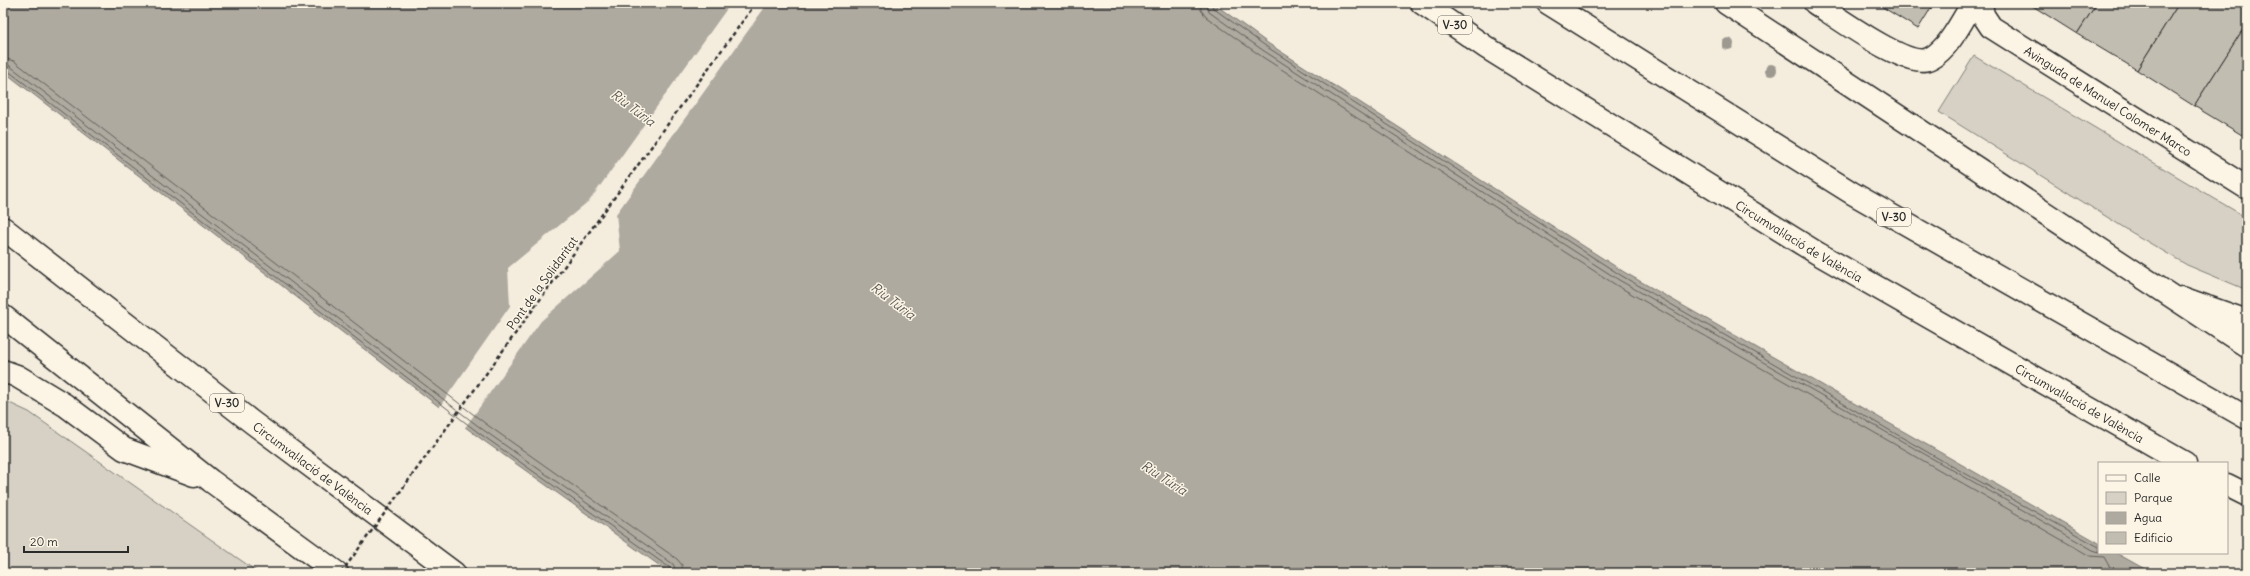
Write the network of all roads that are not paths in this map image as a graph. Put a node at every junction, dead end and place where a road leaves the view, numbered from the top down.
1 (1422, 3) edge
2 (1548, 3) edge
3 (1726, 3) edge
4 (1815, 3) edge
5 (1973, 3) edge
6 (1981, 3) edge
7 (2247, 188) edge
8 (3, 228) edge
9 (2163, 292) junction
10 (3, 316) edge
11 (2247, 321) edge
12 (2247, 346) edge
13 (3, 371) edge
14 (2247, 418) edge
15 (2184, 462) edge
16 (211, 481) junction
17 (2228, 486) edge
18 (2247, 495) edge
19 (337, 573) edge
20 (454, 573) edge

1 - 15 main road, Circumval·lació de València / V-30
2 - 14 main road, V-30
3 - 9 main road
4 - 5 main road
6 - 7 main road, Avinguda de Manuel Colomer Marco
8 - 20 main road, Circumval·lació de València / V-30
9 - 11 main road
9 - 12 main road
10 - 16 main road
13 - 16 main road
16 - 19 main road
17 - 18 main road

